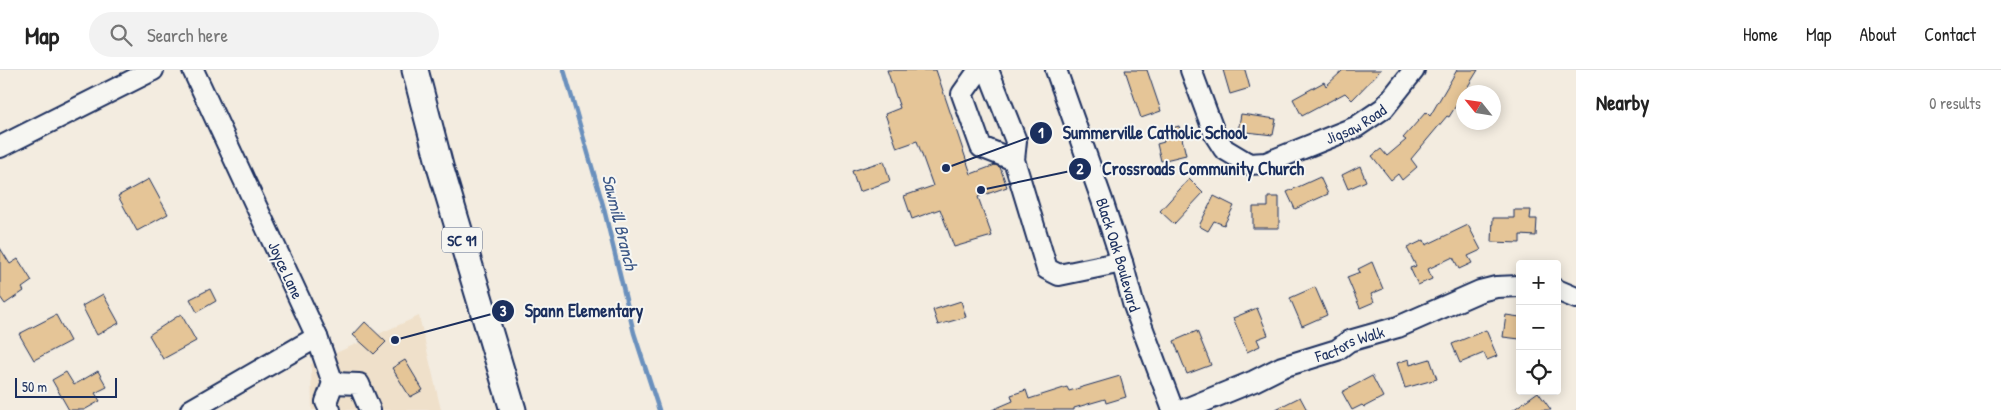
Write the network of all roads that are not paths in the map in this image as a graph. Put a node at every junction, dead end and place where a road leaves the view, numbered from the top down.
1 (153, 70) edge
2 (193, 70) edge
3 (415, 70) edge
4 (979, 70) edge
5 (988, 70) edge
6 (1056, 70) edge
7 (1191, 70) edge
8 (1414, 70) edge
9 (0, 147) edge
10 (1014, 160) junction
11 (1122, 262) junction
12 (1516, 286) edge
13 (1561, 292) edge
14 (1576, 298) edge
15 (317, 337) junction
16 (330, 398) edge
17 (191, 410) edge
18 (370, 410) edge
19 (513, 410) edge
20 (1173, 410) edge
21 (1183, 410) edge

1 - 9 street
2 - 15 street, Joyce Lane
3 - 19 main road, SC 91
4 - 10 street
5 - 10 street
6 - 11 street, Black Oak Boulevard
7 - 8 street, Jigsaw Road
10 - 11 street
11 - 20 street, Black Oak Boulevard
12 - 21 street, Factors Walk
13 - 14 street
15 - 16 street, Joyce Lane
15 - 17 street
16 - 18 street

